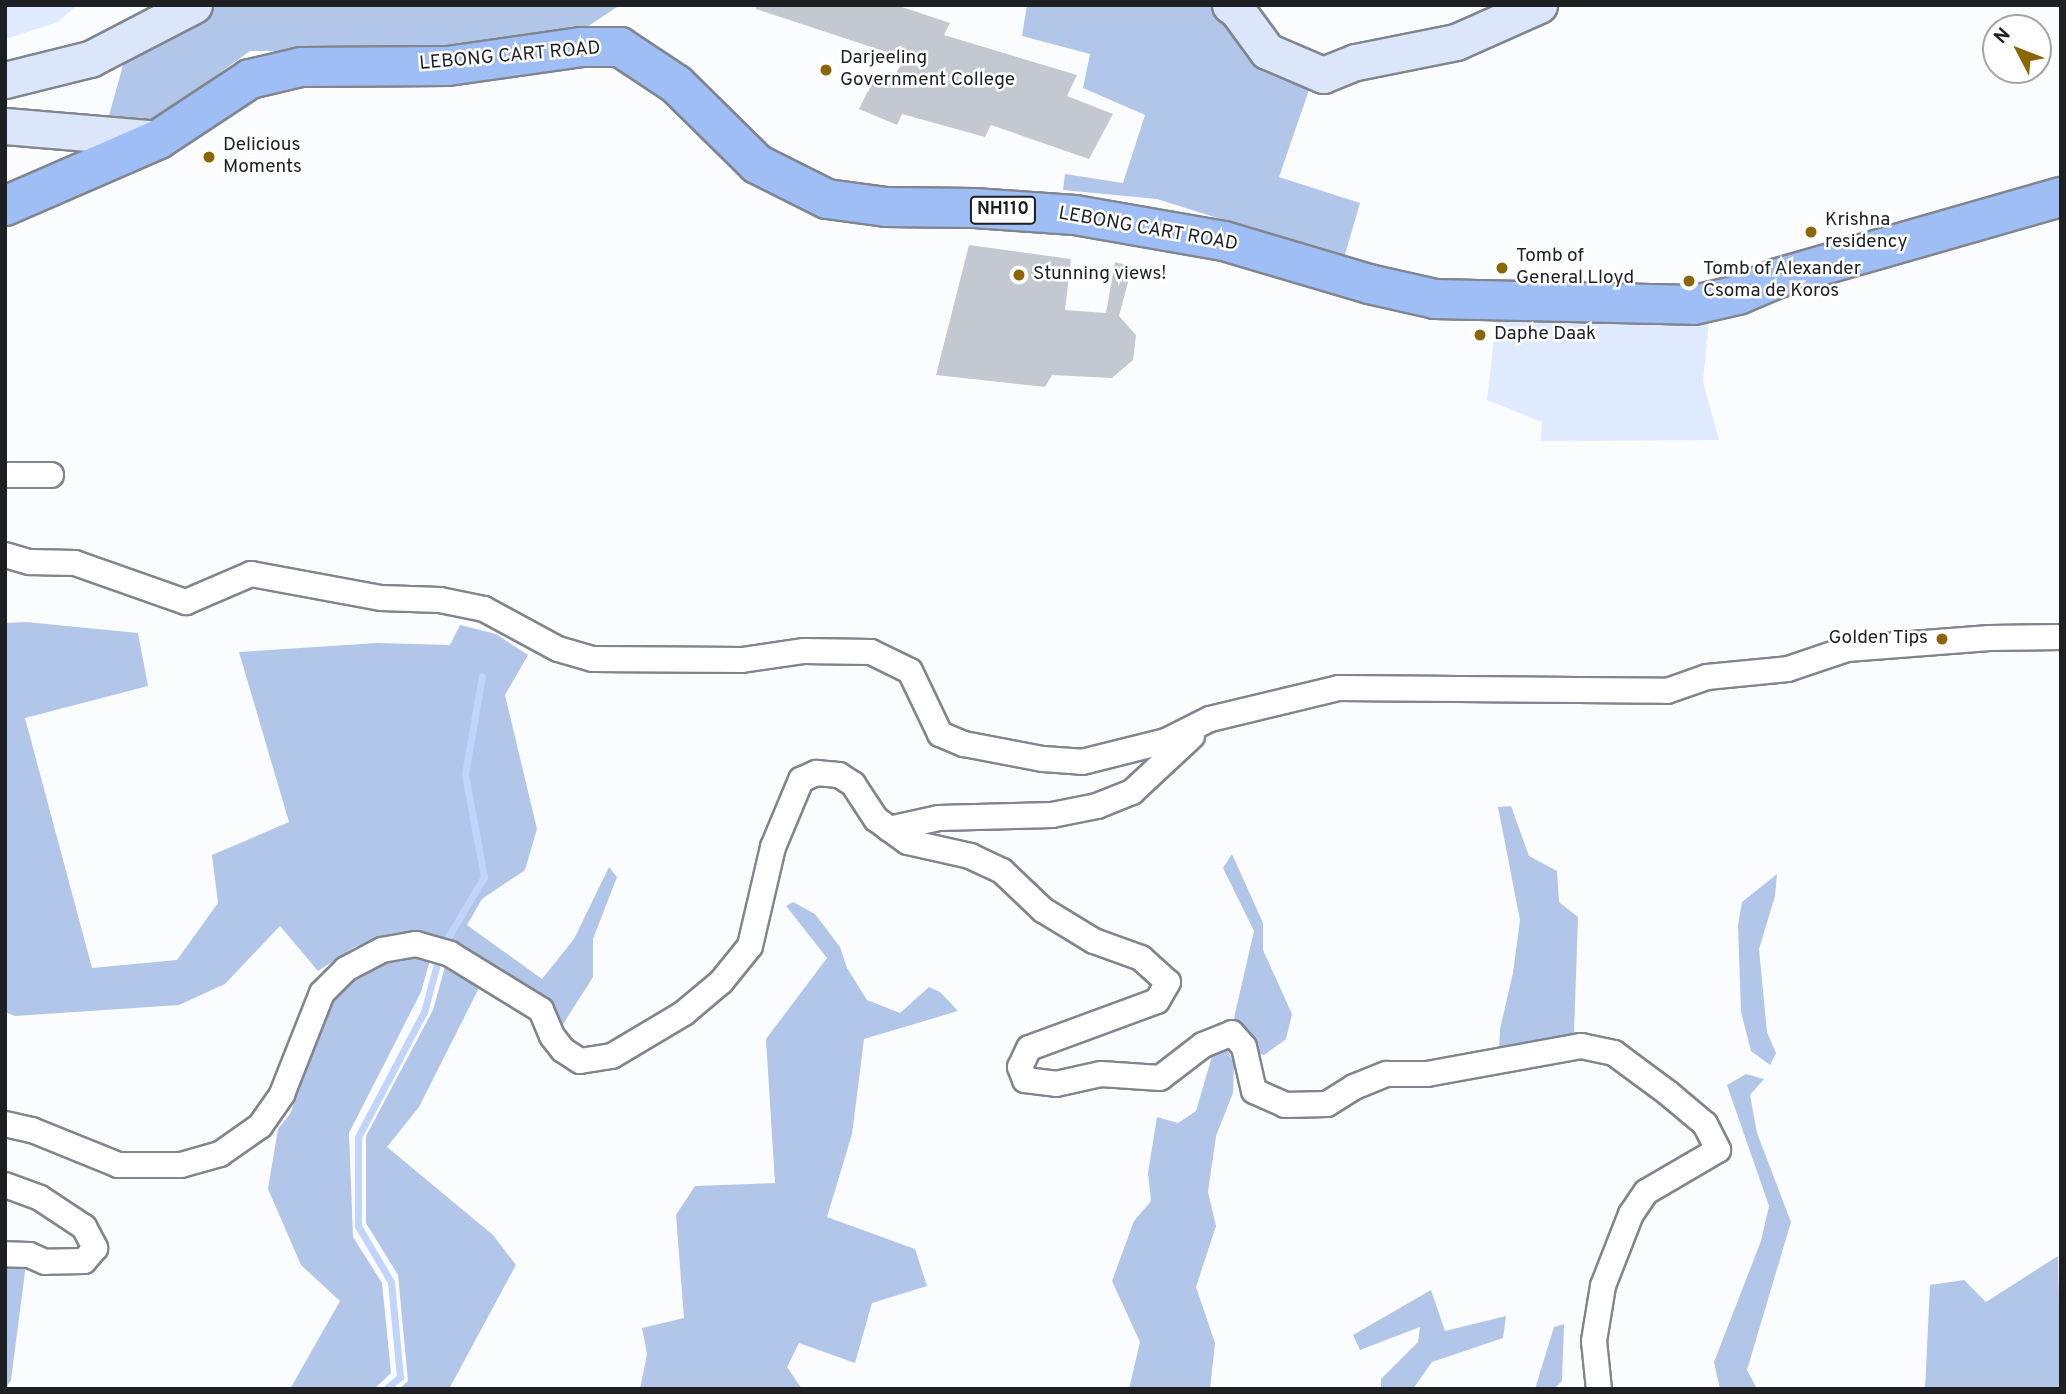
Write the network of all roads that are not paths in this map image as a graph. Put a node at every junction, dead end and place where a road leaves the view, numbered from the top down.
1 (194, 5) edge
2 (1230, 5) edge
3 (1539, 5) edge
4 (5, 79) edge
5 (5, 126) edge
6 (159, 139) junction
7 (2061, 197) edge
8 (5, 206) edge
9 (5, 475) edge
10 (51, 475) dead end
11 (5, 555) edge
12 (2061, 637) edge
13 (1210, 719) junction
14 (889, 829) junction
15 (5, 1124) edge
16 (5, 1185) edge
17 (5, 1254) edge
18 (1598, 1389) edge

1 - 4 main road
2 - 3 main road
5 - 6 main road
6 - 7 highway, LEBONG CART ROAD / NH110
6 - 8 highway, LEBONG CART ROAD / NH110
9 - 10 street
11 - 13 street
12 - 13 street
13 - 14 street
14 - 15 street
14 - 18 street
16 - 17 street

